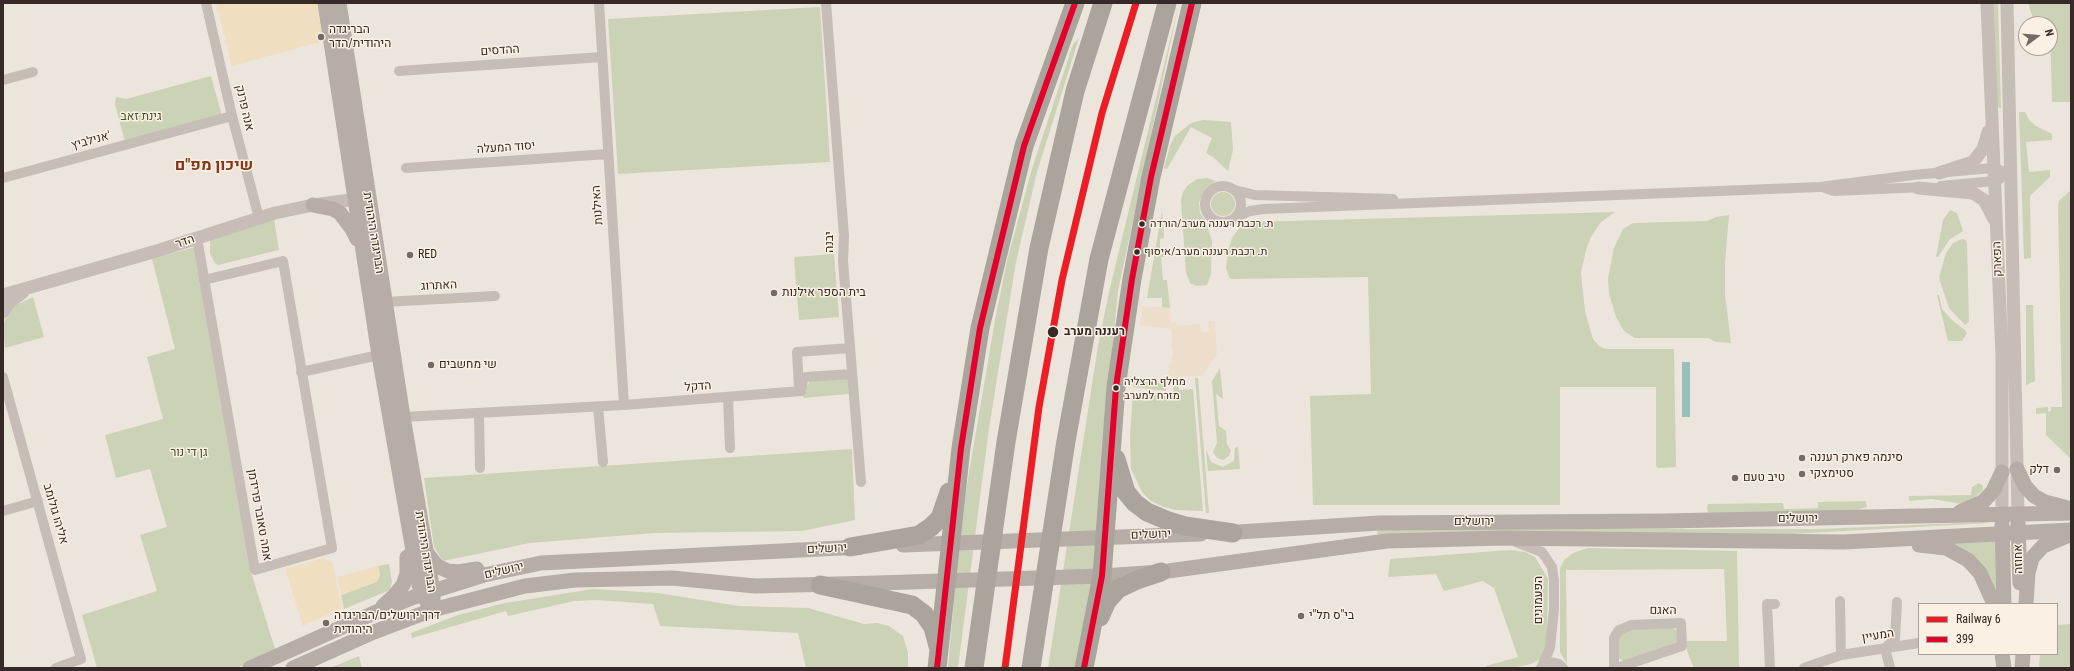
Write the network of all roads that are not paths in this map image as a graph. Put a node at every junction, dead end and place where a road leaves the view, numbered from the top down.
1 (206, 3) edge
2 (325, 3) edge
3 (339, 3) edge
4 (599, 3) edge
5 (826, 3) edge
6 (1075, 3) edge
7 (1103, 3) edge
8 (1167, 3) edge
9 (1192, 3) edge
10 (1987, 3) edge
11 (2007, 3) edge
12 (602, 57) junction
13 (399, 71) dead end
14 (33, 72) dead end
15 (3, 80) edge
16 (232, 116) junction
17 (1991, 120) junction
18 (608, 154) junction
19 (406, 168) dead end
20 (1939, 173) junction
21 (2012, 174) junction
22 (1994, 175) junction
23 (3, 178) edge
24 (1820, 187) junction
25 (1918, 188) junction
26 (1235, 190) junction
27 (361, 198) junction
28 (1447, 202) junction
29 (313, 205) junction
30 (1236, 217) junction
31 (259, 218) junction
32 (1997, 227) junction
33 (197, 238) junction
34 (364, 261) junction
35 (204, 280) junction
36 (27, 288) junction
37 (3, 295) edge
38 (495, 296) dead end
39 (384, 302) junction
40 (3, 312) edge
41 (850, 348) junction
42 (379, 355) junction
43 (301, 372) junction
44 (852, 374) junction
45 (3, 377) edge
46 (800, 391) junction
47 (728, 398) junction
48 (624, 405) junction
49 (598, 407) junction
50 (479, 414) junction
51 (402, 417) junction
52 (1112, 439) junction
53 (730, 448) dead end
54 (961, 448) junction
55 (603, 462) dead end
56 (480, 468) dead end
57 (2017, 469) junction
58 (2002, 472) junction
59 (400, 474) junction
60 (861, 482) dead end
61 (38, 501) junction
62 (2071, 509) edge
63 (3, 511) edge
64 (2071, 513) edge
65 (2002, 514) junction
66 (2018, 514) junction
67 (1952, 515) junction
68 (2071, 530) edge
69 (1233, 533) junction
70 (2019, 533) junction
71 (2002, 534) junction
72 (2071, 535) edge
73 (1103, 537) junction
74 (1503, 538) junction
75 (1885, 541) junction
76 (955, 543) junction
77 (424, 547) junction
78 (850, 547) junction
79 (596, 559) junction
80 (1161, 572) junction
81 (1099, 576) junction
82 (951, 580) junction
83 (820, 585) junction
84 (428, 592) junction
85 (1840, 602) dead end
86 (1897, 602) dead end
87 (1994, 603) edge
88 (2004, 603) edge
89 (2020, 603) edge
90 (2026, 603) edge
91 (1776, 604) dead end
92 (432, 610) junction
93 (374, 613) junction
94 (1918, 643) edge
95 (1088, 646) junction
96 (1885, 648) junction
97 (1841, 655) junction
98 (2003, 655) edge
99 (2022, 655) edge
100 (938, 660) edge
101 (1541, 667) edge
102 (56, 668) edge
103 (250, 668) edge
104 (293, 668) edge
105 (974, 668) edge
106 (1031, 668) edge
107 (1084, 668) edge
108 (1563, 668) edge
109 (1616, 668) edge
110 (1770, 668) edge
111 (1804, 668) edge
112 (1890, 668) edge
113 (2004, 668) edge
114 (2022, 668) edge

1 - 16 street, אנה פרנק
2 - 27 main road, הבריגדה היהודית
3 - 27 main road, הבריגדה היהודית
4 - 12 street, האילנות
5 - 41 street, יבנה
6 - 54 highway
7 - 105 highway
8 - 106 highway
9 - 52 highway
10 - 17 street, הפארק
11 - 21 street, הפארק
12 - 13 street, ההדסים
12 - 18 street, האילנות
14 - 15 street
16 - 23 street, אנילביץ'
16 - 31 street, אנה פרנק
17 - 20 street
17 - 22 street, הפארק
18 - 19 street, יסוד המעלה
18 - 48 street, האילנות
20 - 22 street
20 - 24 street
21 - 22 street
21 - 57 street, הפארק
22 - 25 street
22 - 32 street, הפארק
24 - 25 street
24 - 28 street
25 - 32 street
26 - 28 street
26 - 30 street
26 - 30 street
27 - 29 street, הדר
27 - 34 main road, הבריגדה היהודית
27 - 39 main road, הבריגדה היהודית
28 - 30 street
29 - 31 street, הדר
29 - 34 main road
31 - 33 street, הדר
32 - 58 street, הפארק
33 - 35 street, אמה טאובר פרידמן
33 - 36 street, הדר
34 - 42 main road, הבריגדה היהודית
35 - 43 street, אמה טאובר פרידמן
35 - 43 street, אמה טאובר פרידמן
36 - 37 street, הדר
36 - 40 street
38 - 39 street, האתרוג
39 - 51 main road, הבריגדה היהודית
41 - 44 street, יבנה
41 - 46 street
42 - 43 street
42 - 59 main road, הבריגדה היהודית
44 - 46 street
44 - 60 street, יבנה
45 - 61 street, אליהו גולומב
46 - 47 street, הדקל
47 - 48 street, הדקל
47 - 53 street
48 - 49 street, הדקל
49 - 50 street, הדקל
49 - 55 street
50 - 51 street, הדקל
50 - 56 street
51 - 77 main road, הבריגדה היהודית
52 - 69 highway
52 - 73 highway
54 - 76 highway
54 - 78 highway
57 - 62 main road
57 - 66 street, הפארק
58 - 65 street, הפארק
58 - 67 main road
59 - 84 main road, הבריגדה היהודית
59 - 93 main road
61 - 63 street
61 - 102 street, אליהו גולומב
64 - 66 main road, ירושלים
65 - 66 main road, ירושלים
65 - 67 main road, ירושלים
65 - 71 main road, אחוזה
66 - 70 main road, אחוזה
67 - 69 main road, ירושלים
68 - 70 main road, ירושלים
69 - 73 main road, ירושלים
70 - 71 main road, ירושלים
70 - 89 main road, אחוזה
71 - 75 main road, ירושלים
71 - 88 main road, אחוזה
72 - 90 main road
73 - 76 main road, ירושלים
73 - 81 highway
74 - 75 main road, ירושלים
74 - 80 main road, ירושלים
74 - 101 street, הפעמונים
75 - 87 main road
76 - 78 main road, ירושלים
76 - 82 highway
77 - 79 main road
77 - 84 main road, הבריגדה היהודית
78 - 79 main road, ירושלים
79 - 84 main road, ירושלים
80 - 81 main road, ירושלים
80 - 95 highway
81 - 82 main road, ירושלים
81 - 95 highway
82 - 83 main road, ירושלים
82 - 100 highway
83 - 92 main road, ירושלים
83 - 100 highway
84 - 92 main road, הבריגדה היהודית
84 - 93 main road, ירושלים
85 - 97 street
86 - 96 street
91 - 110 street
92 - 104 main road, ירושלים
93 - 103 main road, ירושלים
94 - 96 street, המעיין
95 - 107 highway
96 - 97 street, המעיין
96 - 112 street
97 - 111 street, המעיין
98 - 113 main road
99 - 114 main road
101 - 108 street
109 - 109 street, האגם

